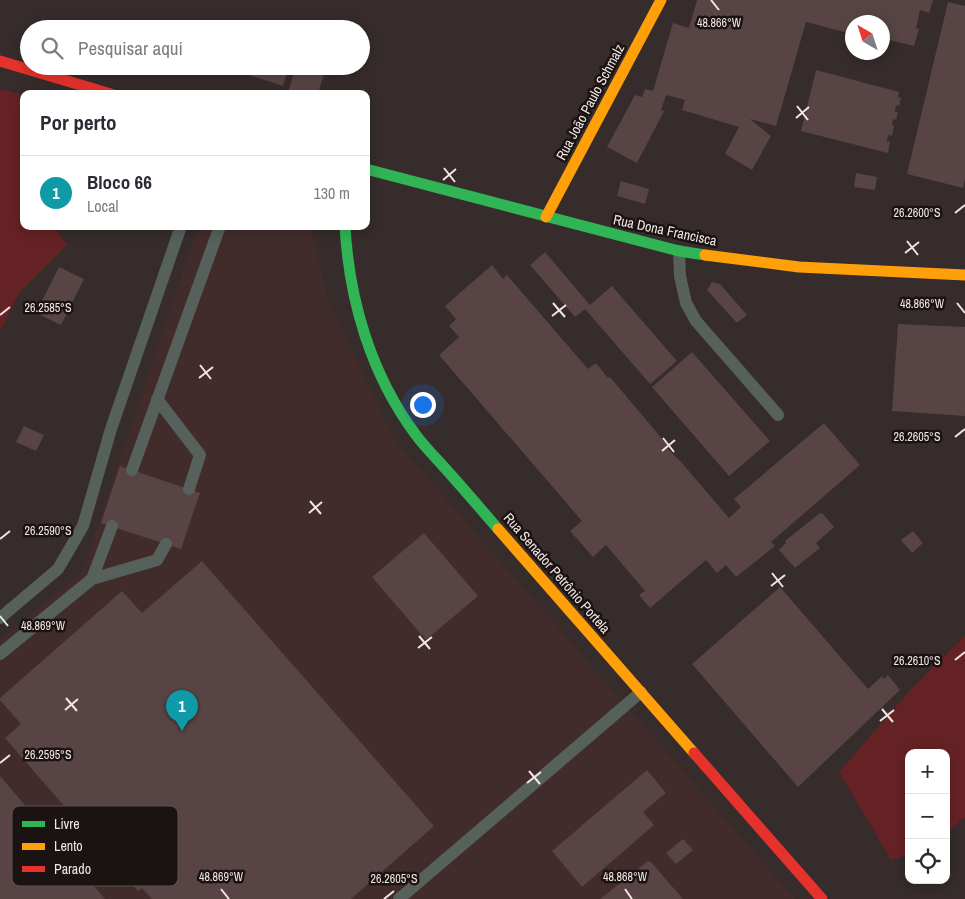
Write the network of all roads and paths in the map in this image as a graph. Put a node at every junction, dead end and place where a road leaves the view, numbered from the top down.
1 (661, 0) edge
2 (0, 61) edge
3 (20, 67) edge
4 (47, 75) edge
5 (98, 90) edge
6 (370, 170) edge
7 (546, 217) junction
8 (179, 230) edge
9 (219, 230) edge
10 (345, 230) edge
11 (678, 251) junction
12 (965, 275) edge
13 (157, 399) junction
14 (778, 415) dead end
15 (132, 470) dead end
16 (189, 489) dead end
17 (112, 526) dead end
18 (166, 544) dead end
19 (92, 579) junction
20 (0, 618) edge
21 (0, 654) edge
22 (641, 692) junction
23 (399, 899) edge
24 (822, 899) edge

1 - 7 street, Rua João Paulo Schmalz
2 - 3 street
4 - 5 street
6 - 7 street, Rua Dona Francisca
7 - 11 street, Rua Dona Francisca
8 - 20 lane
9 - 13 lane
10 - 22 street, Rua Senador Petrônio Portela
11 - 12 street, Rua Dona Francisca
11 - 14 lane
13 - 15 lane
13 - 16 lane
17 - 19 lane
18 - 19 lane
19 - 21 lane
22 - 23 lane
22 - 24 street, Rua Senador Petrônio Portela

